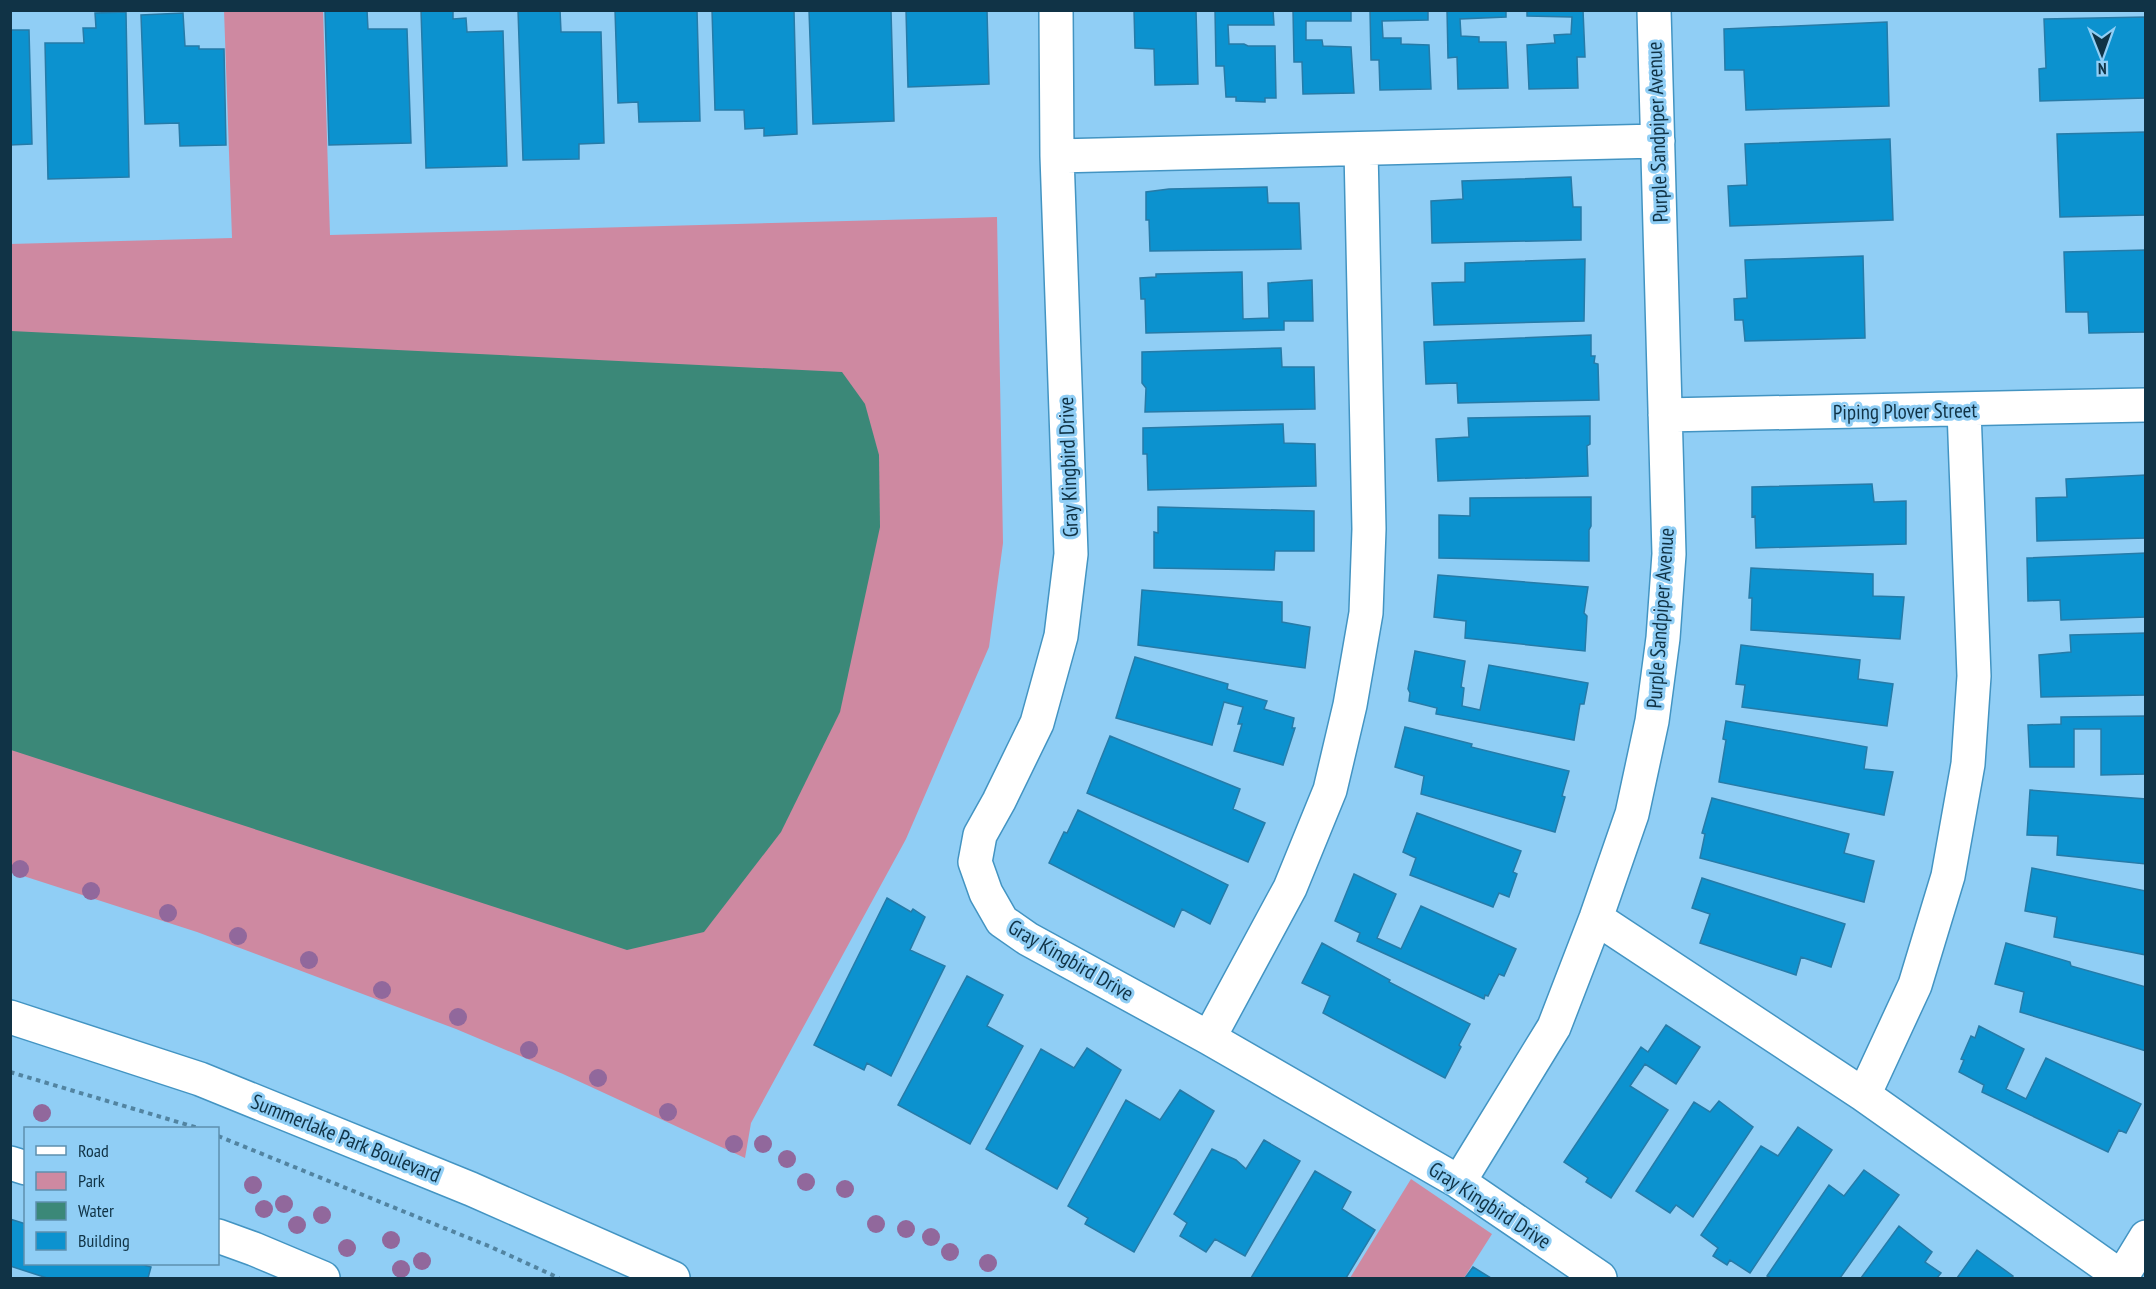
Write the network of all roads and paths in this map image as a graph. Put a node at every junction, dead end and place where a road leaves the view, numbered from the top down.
1 (1056, 10) edge
2 (1654, 10) edge
3 (1658, 141) junction
4 (1361, 148) junction
5 (1057, 156) junction
6 (2145, 405) edge
7 (1964, 410) junction
8 (1665, 415) junction
9 (1596, 918) junction
10 (10, 1017) edge
11 (1209, 1038) junction
12 (10, 1072) edge
13 (1864, 1095) junction
14 (195, 1127) edge
15 (219, 1137) edge
16 (1459, 1182) junction
17 (219, 1236) edge
18 (2145, 1237) edge
19 (323, 1278) edge
20 (558, 1278) edge
21 (673, 1278) edge
22 (1600, 1278) edge
23 (2122, 1278) edge

1 - 5 street, Gray Kingbird Drive
2 - 3 street, Purple Sandpiper Avenue
3 - 4 street
3 - 8 street, Purple Sandpiper Avenue
4 - 5 street
4 - 11 street
5 - 11 street, Gray Kingbird Drive
6 - 7 street, Piping Plover Street
7 - 8 street, Piping Plover Street
7 - 13 street
8 - 9 street, Purple Sandpiper Avenue
9 - 13 street
9 - 16 street, Purple Sandpiper Avenue
10 - 21 street, Summerlake Park Boulevard
11 - 16 street, Gray Kingbird Drive
12 - 14 path
13 - 23 street
15 - 20 path
16 - 22 street, Gray Kingbird Drive
17 - 19 street
18 - 23 street

